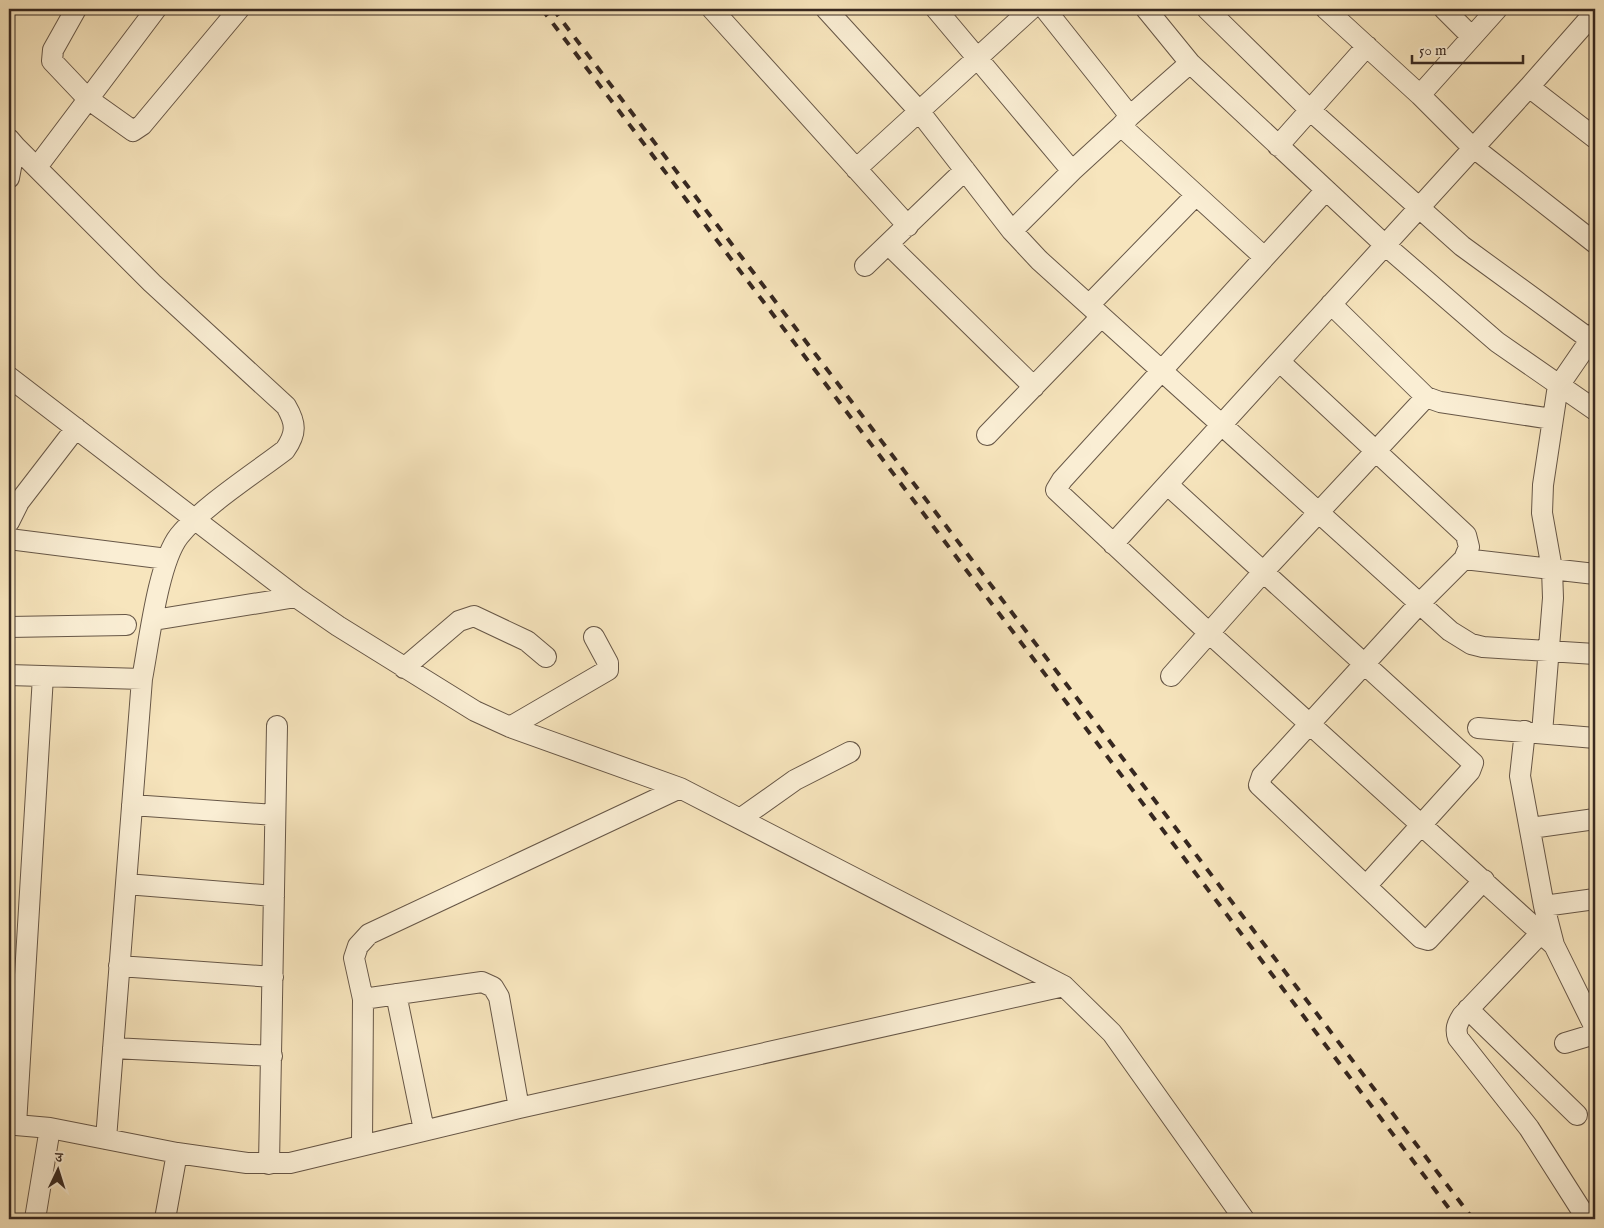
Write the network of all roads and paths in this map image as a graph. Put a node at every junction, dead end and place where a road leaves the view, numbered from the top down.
1 (76, 9) edge
2 (156, 9) edge
3 (239, 9) edge
4 (712, 9) edge
5 (826, 9) edge
6 (936, 9) edge
7 (1031, 9) edge
8 (1045, 9) edge
9 (1146, 9) edge
10 (1207, 9) edge
11 (1326, 9) edge
12 (1444, 9) edge
13 (1497, 9) edge
14 (1595, 12) edge
15 (1472, 37) junction
16 (1367, 46) junction
17 (978, 58) junction
18 (1190, 63) junction
19 (1528, 87) junction
20 (1420, 95) junction
21 (88, 98) junction
22 (1310, 110) junction
23 (919, 111) junction
24 (1125, 121) junction
25 (1595, 138) edge
26 (12, 142) edge
27 (1278, 146) junction
28 (1473, 148) junction
29 (37, 167) junction
30 (856, 168) junction
31 (965, 170) junction
32 (1072, 171) junction
33 (9, 178) edge
34 (1326, 190) junction
35 (1196, 194) junction
36 (1418, 208) junction
37 (908, 226) junction
38 (1012, 231) junction
39 (1595, 243) edge
40 (888, 244) junction
41 (1385, 245) junction
42 (1263, 256) junction
43 (865, 266) dead end
44 (1331, 304) junction
45 (1095, 311) junction
46 (1594, 339) edge
47 (1280, 362) junction
48 (1163, 370) junction
49 (10, 381) edge
50 (1560, 384) junction
51 (1034, 387) junction
52 (1426, 397) junction
53 (1595, 410) edge
54 (1552, 419) junction
55 (1222, 423) junction
56 (76, 428) junction
57 (987, 435) dead end
58 (1376, 452) junction
59 (1168, 485) junction
60 (1320, 511) junction
61 (196, 519) junction
62 (9, 522) edge
63 (9, 539) edge
64 (1113, 544) junction
65 (167, 559) junction
66 (1464, 560) junction
67 (1552, 569) junction
68 (1264, 571) junction
69 (1595, 574) edge
70 (296, 597) junction
71 (1420, 603) junction
72 (154, 620) junction
73 (126, 625) dead end
74 (9, 628) edge
75 (1210, 633) junction
76 (594, 637) dead end
77 (1549, 650) junction
78 (1595, 654) edge
79 (546, 657) dead end
80 (1365, 662) junction
81 (404, 668) junction
82 (9, 675) edge
83 (44, 676) junction
84 (1171, 676) dead end
85 (142, 679) junction
86 (1310, 722) junction
87 (277, 726) dead end
88 (510, 727) junction
89 (1478, 728) dead end
90 (1534, 732) junction
91 (1595, 738) edge
92 (850, 752) dead end
93 (680, 788) junction
94 (132, 805) junction
95 (276, 815) junction
96 (740, 819) junction
97 (1595, 819) edge
98 (1423, 824) junction
99 (1530, 828) junction
100 (1484, 880) junction
101 (126, 884) junction
102 (1366, 886) junction
103 (274, 896) junction
104 (1595, 899) edge
105 (1544, 906) junction
106 (1548, 939) junction
107 (119, 966) junction
108 (273, 977) junction
109 (1064, 986) junction
110 (396, 994) junction
111 (363, 999) junction
112 (1468, 1009) junction
113 (1595, 1028) edge
114 (1595, 1034) edge
115 (1565, 1043) dead end
116 (113, 1048) junction
117 (272, 1056) junction
118 (519, 1108) junction
119 (1577, 1115) dead end
120 (13, 1124) edge
121 (50, 1128) junction
122 (424, 1130) junction
123 (106, 1139) junction
124 (362, 1144) junction
125 (177, 1154) junction
126 (269, 1164) junction
127 (35, 1219) edge
128 (165, 1219) edge
129 (1244, 1219) edge
130 (1587, 1219) edge

1 - 21 street
2 - 21 street
3 - 21 street
4 - 30 street
5 - 23 street
6 - 17 street
7 - 17 street
8 - 24 street
9 - 18 street
10 - 22 street
11 - 16 street
12 - 15 street
13 - 15 street
14 - 19 street
15 - 20 street
16 - 20 street
16 - 22 street
17 - 23 street
17 - 32 street
18 - 24 street
18 - 27 street
19 - 25 street
19 - 28 street
20 - 28 street
21 - 29 street
22 - 27 street
22 - 36 street
23 - 30 street
23 - 31 street
24 - 32 street
24 - 35 street
26 - 29 street
26 - 33 street
27 - 34 street
28 - 36 street
28 - 39 street
29 - 61 street
30 - 37 street
31 - 37 street
31 - 38 street
32 - 38 street
34 - 41 street
34 - 42 street
35 - 42 street
35 - 45 street
36 - 41 street
36 - 46 street
37 - 40 street
38 - 45 street
40 - 43 street
40 - 51 street
41 - 44 street
41 - 50 street
42 - 48 street
44 - 47 street
44 - 52 street
45 - 48 street
45 - 51 street
46 - 50 street
47 - 55 street
47 - 58 street
48 - 55 street
48 - 64 street
49 - 56 street
50 - 53 street
50 - 54 street
51 - 57 street
52 - 54 street
52 - 58 street
54 - 67 street
55 - 59 street
55 - 60 street
56 - 61 street
56 - 62 street
58 - 60 street
58 - 66 street
59 - 64 street
59 - 68 street
60 - 68 street
60 - 71 street
61 - 65 street
61 - 70 street
63 - 65 street
64 - 75 street
65 - 72 street
66 - 67 street
66 - 71 street
67 - 69 street
67 - 77 street
68 - 75 street
68 - 80 street
70 - 72 street
70 - 81 street
71 - 77 street
71 - 80 street
72 - 85 street
73 - 74 street
75 - 84 street
75 - 86 street
76 - 88 street
77 - 78 street
77 - 90 street
79 - 81 street
80 - 86 street
80 - 98 street
81 - 88 street
82 - 83 street
83 - 85 street
83 - 120 street
85 - 94 street
86 - 98 street
86 - 102 street
87 - 95 street
88 - 93 street
89 - 90 street
90 - 91 street
90 - 99 street
92 - 96 street
93 - 96 street
93 - 111 street
94 - 95 street
94 - 101 street
95 - 103 street
96 - 109 street
97 - 99 street
98 - 100 street
98 - 102 street
99 - 105 street
100 - 102 street
100 - 106 street
101 - 103 street
101 - 107 street
103 - 108 street
104 - 105 street
105 - 106 street
106 - 112 street
106 - 113 street
107 - 108 street
107 - 116 street
108 - 117 street
109 - 118 street
109 - 129 street
110 - 111 street
110 - 118 street
110 - 122 street
111 - 124 street
112 - 119 street
112 - 130 street
114 - 115 street
116 - 117 street
116 - 123 street
117 - 126 street
118 - 122 street
120 - 121 street
121 - 123 street
121 - 127 street
122 - 124 street
123 - 125 street
124 - 126 street
125 - 126 street
125 - 128 street

